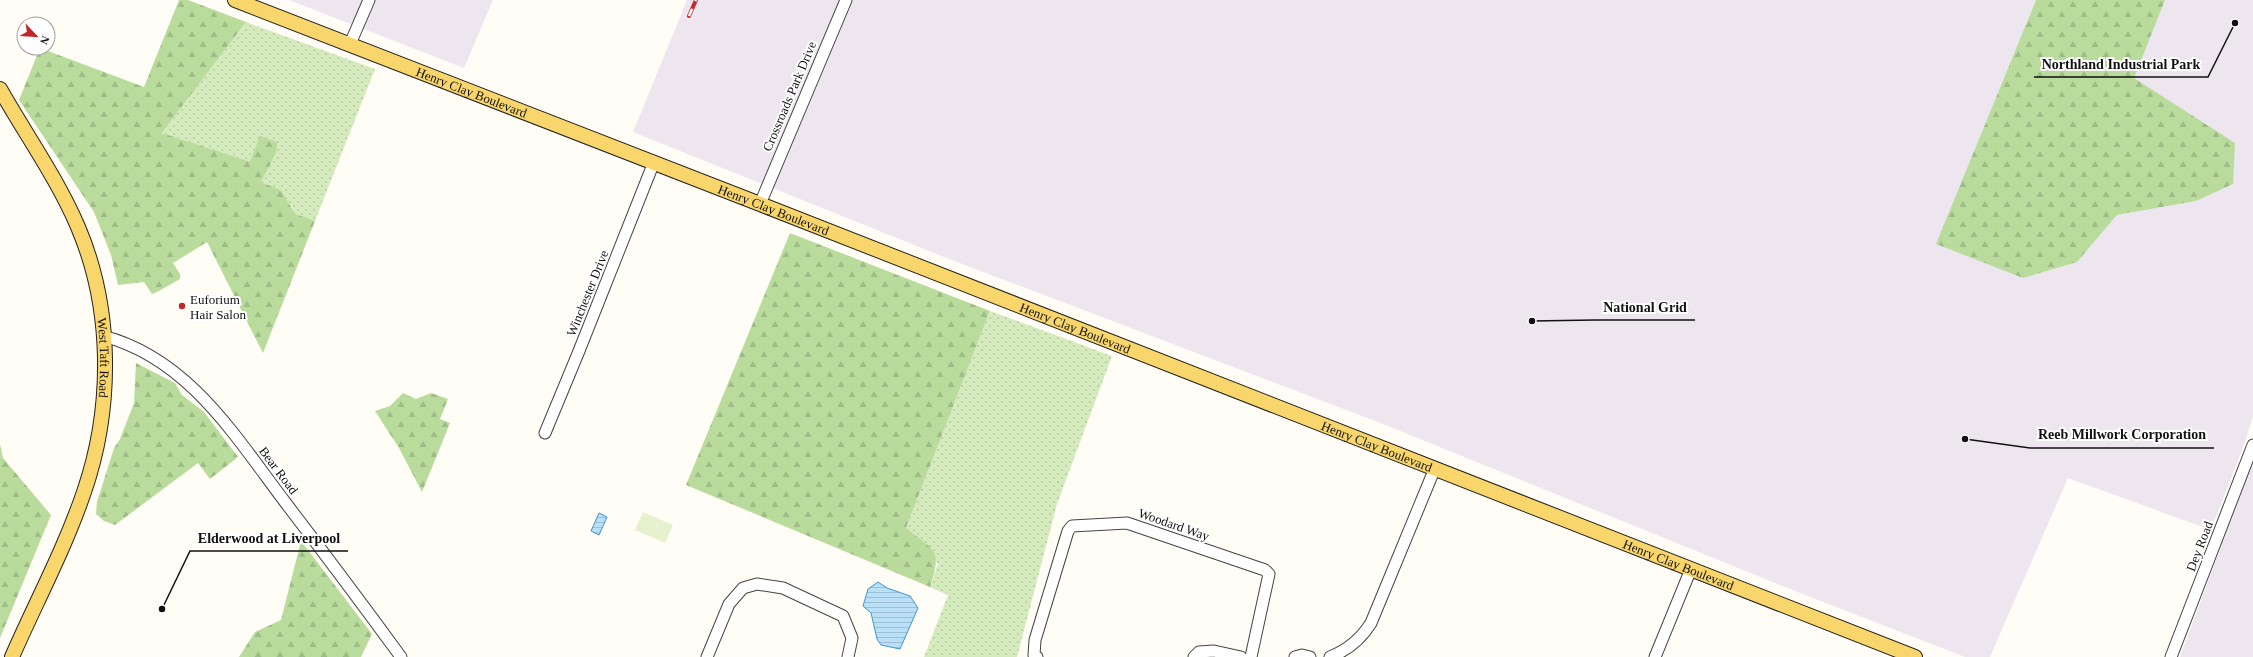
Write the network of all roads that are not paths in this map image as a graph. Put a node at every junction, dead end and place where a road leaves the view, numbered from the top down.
1 (235, 0) edge
2 (369, 0) edge
3 (846, 0) edge
4 (350, 44) junction
5 (0, 89) edge
6 (654, 162) junction
7 (760, 204) junction
8 (103, 336) junction
9 (544, 433) dead end
10 (2253, 444) edge
11 (1435, 468) junction
12 (1691, 569) junction
13 (12, 657) edge
14 (401, 657) edge
15 (707, 657) edge
16 (848, 657) edge
17 (1037, 657) edge
18 (1194, 657) edge
19 (1241, 657) edge
20 (1251, 657) edge
21 (1295, 657) edge
22 (1310, 657) edge
23 (1330, 657) edge
24 (1655, 657) edge
25 (1915, 657) edge
26 (2171, 657) edge

1 - 4 main road, Henry Clay Boulevard
2 - 4 street
3 - 7 street, Crossroads Park Drive
4 - 6 main road, Henry Clay Boulevard
5 - 8 main road, West Taft Road
6 - 7 main road, Henry Clay Boulevard
6 - 9 street, Winchester Drive
7 - 11 main road, Henry Clay Boulevard
8 - 13 main road, West Taft Road
8 - 14 street, Bear Road
10 - 26 street, Dey Road
11 - 12 main road, Henry Clay Boulevard
11 - 23 street
12 - 24 street
12 - 25 main road, Henry Clay Boulevard
15 - 16 street
17 - 20 street, Woodard Way
18 - 19 street
21 - 22 street

